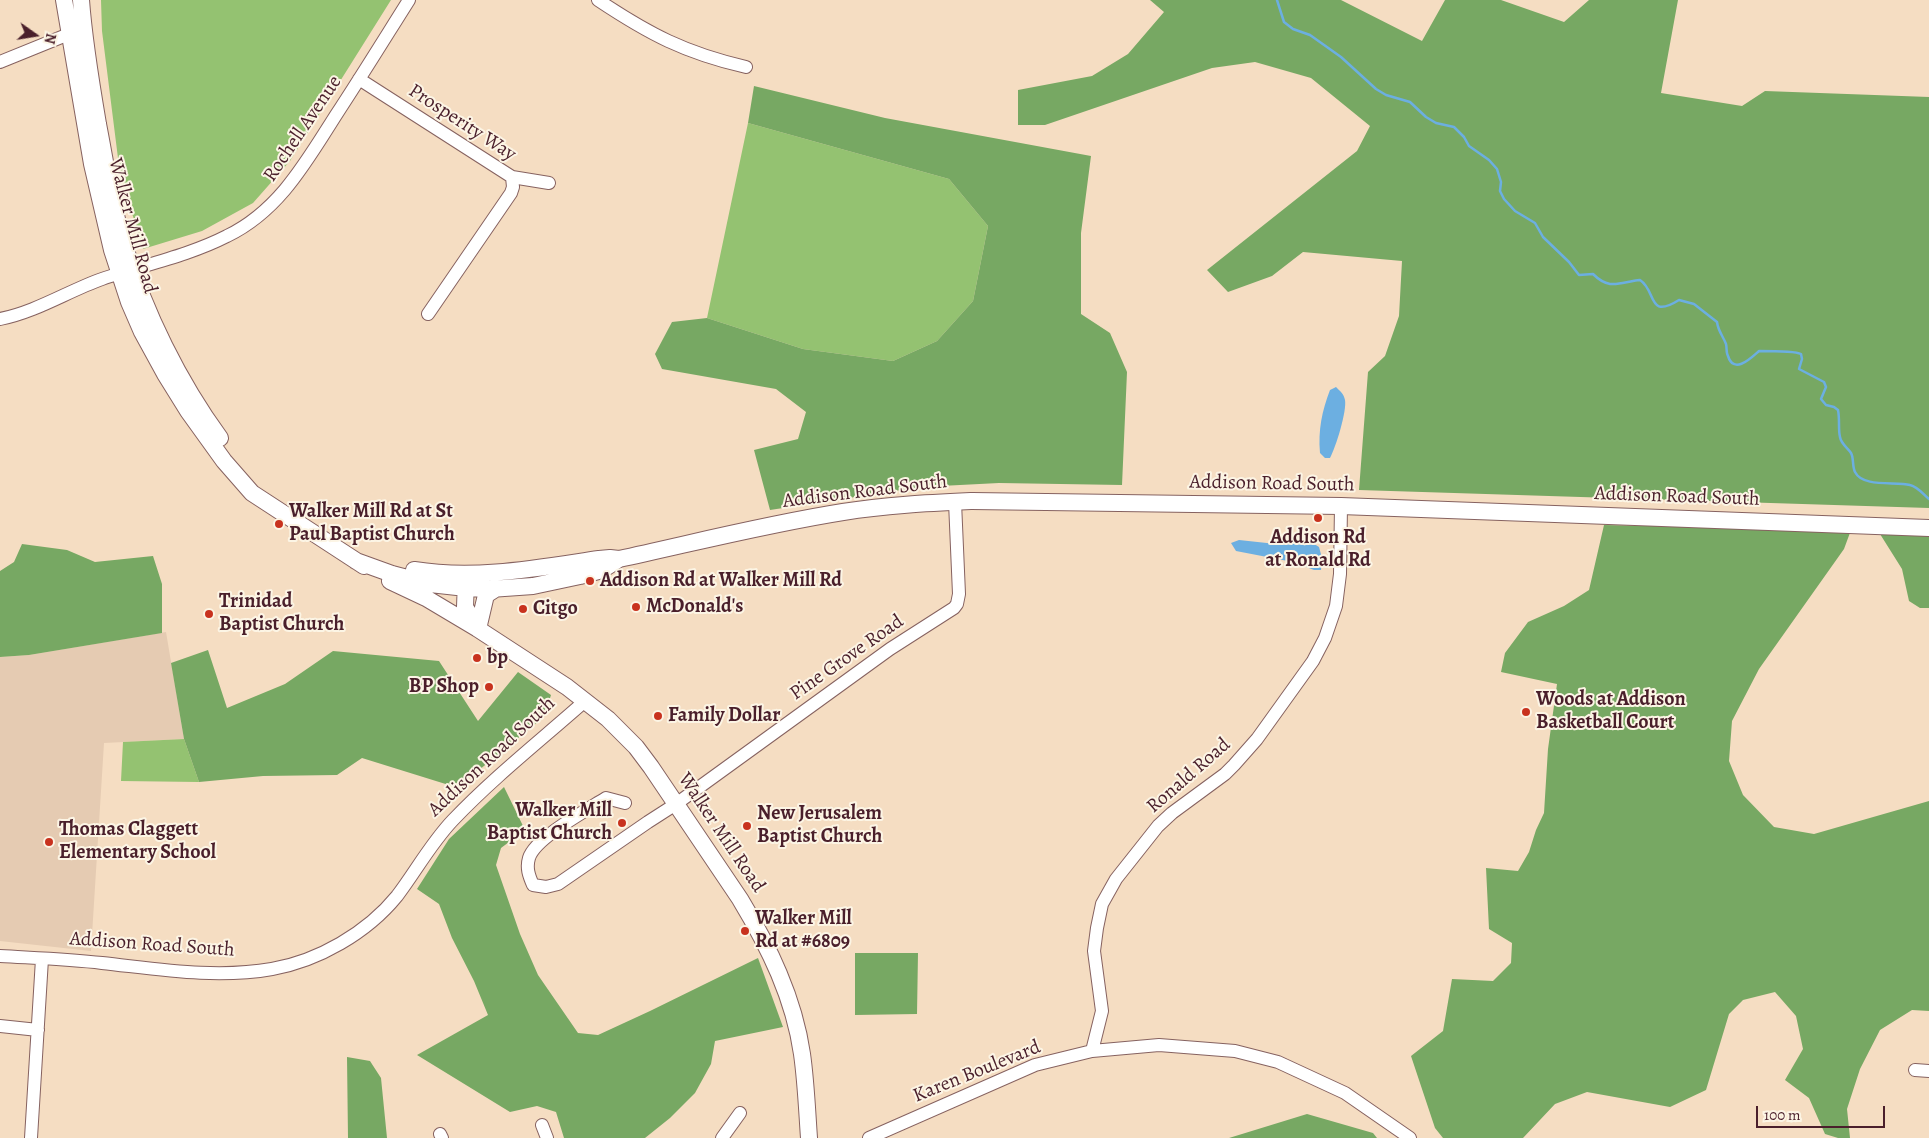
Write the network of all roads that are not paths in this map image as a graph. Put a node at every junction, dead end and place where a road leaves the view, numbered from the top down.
1 (64, 0) edge
2 (81, 0) edge
3 (409, 0) edge
4 (598, 0) edge
5 (69, 34) junction
6 (0, 62) edge
7 (746, 67) dead end
8 (359, 79) junction
9 (512, 177) junction
10 (549, 183) dead end
11 (126, 271) junction
12 (428, 314) dead end
13 (0, 319) edge
14 (955, 502) junction
15 (1341, 506) junction
16 (1929, 528) edge
17 (351, 558) junction
18 (619, 560) junction
19 (466, 582) junction
20 (497, 588) junction
21 (478, 628) junction
22 (585, 701) junction
23 (625, 803) dead end
24 (676, 804) junction
25 (0, 956) edge
26 (42, 959) junction
27 (0, 1026) edge
28 (38, 1030) junction
29 (1092, 1051) junction
30 (1915, 1070) dead end
31 (1929, 1071) edge
32 (740, 1113) dead end
33 (542, 1125) dead end
34 (31, 1138) edge
35 (547, 1138) edge
36 (722, 1138) edge
37 (808, 1138) edge
38 (869, 1138) edge
39 (1410, 1138) edge

1 - 5 main road, Walker Mill Road
2 - 11 main road, Walker Mill Road
3 - 8 street, Rochell Avenue
4 - 7 street
5 - 6 street
5 - 11 main road, Walker Mill Road
8 - 9 street, Prosperity Way
8 - 11 street, Rochell Avenue
9 - 10 street, Prosperity Way
9 - 12 street
11 - 13 street, Rochell Avenue
11 - 17 main road, Walker Mill Road
14 - 15 main road, Addison Road South
14 - 18 main road, Addison Road South
14 - 24 street, Pine Grove Road
15 - 16 main road, Addison Road South
15 - 29 street, Ronald Road
17 - 19 main road, Addison Road South
17 - 21 main road, Walker Mill Road
18 - 19 main road, Addison Road South
18 - 20 main road, Addison Road South
19 - 20 main road, Addison Road South
19 - 21 main road, Walker Mill Road
20 - 21 main road
21 - 22 main road, Walker Mill Road
22 - 24 main road, Walker Mill Road
22 - 26 street, Addison Road South
23 - 24 street
24 - 37 main road, Walker Mill Road
25 - 26 street, Addison Road South
26 - 28 street
27 - 28 street
28 - 34 street
29 - 38 street, Karen Boulevard
29 - 39 street, Karen Boulevard
30 - 31 street
32 - 36 street
33 - 35 street

